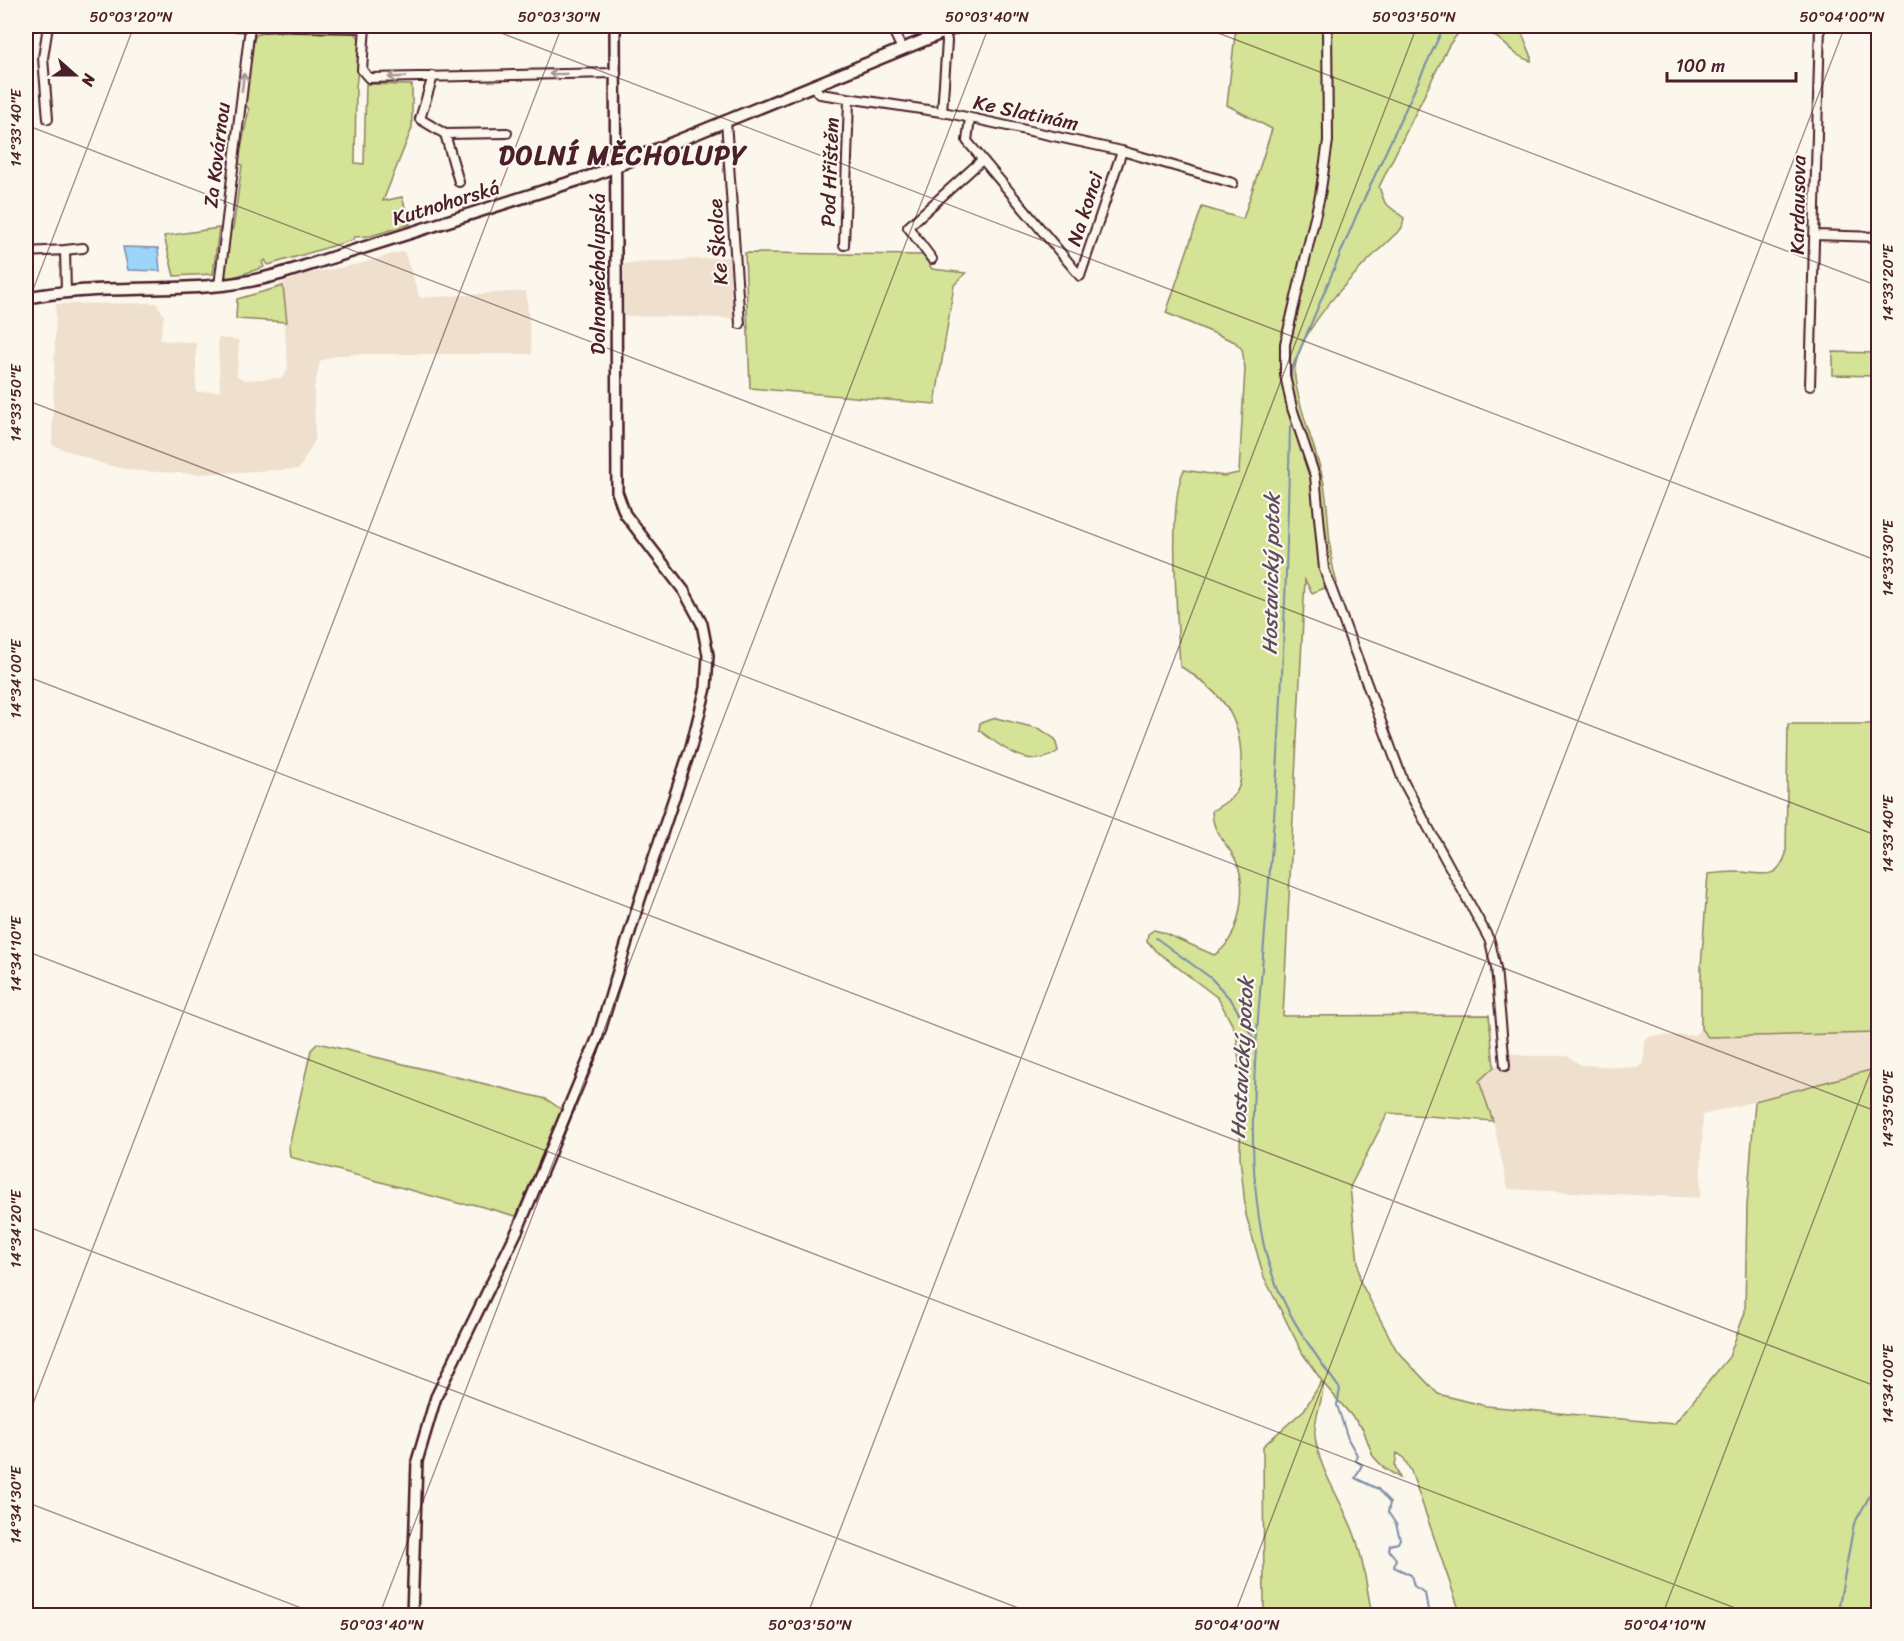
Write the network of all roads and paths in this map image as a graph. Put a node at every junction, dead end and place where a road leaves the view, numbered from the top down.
1 (48, 26) edge
2 (233, 26) edge
3 (275, 26) edge
4 (615, 26) edge
5 (891, 26) edge
6 (959, 26) edge
7 (1327, 26) edge
8 (1820, 26) edge
9 (250, 27) junction
10 (365, 27) edge
11 (945, 31) junction
12 (902, 49) junction
13 (616, 74) junction
14 (433, 76) junction
15 (813, 86) junction
16 (849, 100) junction
17 (942, 112) junction
18 (48, 118) dead end
19 (970, 118) junction
20 (726, 121) junction
21 (507, 133) dead end
22 (445, 134) junction
23 (1122, 151) junction
24 (982, 160) junction
25 (616, 165) junction
26 (459, 182) dead end
27 (1233, 183) dead end
28 (1814, 235) junction
29 (1878, 237) edge
30 (844, 245) dead end
31 (83, 248) dead end
32 (65, 250) junction
33 (26, 252) edge
34 (932, 259) dead end
35 (219, 286) junction
36 (66, 293) junction
37 (26, 298) edge
38 (740, 324) dead end
39 (1810, 386) dead end
40 (1505, 1066) dead end
41 (412, 1616) edge

1 - 18 street
2 - 9 street
3 - 9 street
3 - 10 street
4 - 13 street, Dolnoměcholupská
5 - 12 street
6 - 11 main road, Kutnohorská
7 - 40 street
8 - 28 street, Kardausova
35 -> 9 street, Za Kovárnou
14 -> 10 street
11 - 12 main road, Kutnohorská
11 - 17 street
12 - 15 main road, Kutnohorská
13 -> 14 street
13 - 25 street, Dolnoměcholupská
14 - 22 street
15 - 16 street, Ke Slatinám
15 - 20 main road, Kutnohorská
16 - 17 street, Ke Slatinám
16 - 30 street, Pod Hřištěm
17 - 19 street, Ke Slatinám
19 - 23 street, Ke Slatinám
19 - 24 street
20 - 25 main road, Kutnohorská
20 - 38 street, Ke Školce
21 - 22 street
22 - 26 street
23 - 24 street, Na konci
23 - 27 street, Ke Slatinám
24 - 34 street
25 - 35 main road, Kutnohorská
25 - 41 street, Dolnoměcholupská
28 - 29 street
28 - 39 street, Kardausova
31 - 32 street
32 - 33 street
32 - 36 street
35 - 36 main road, Kutnohorská
36 - 37 main road, Kutnohorská

